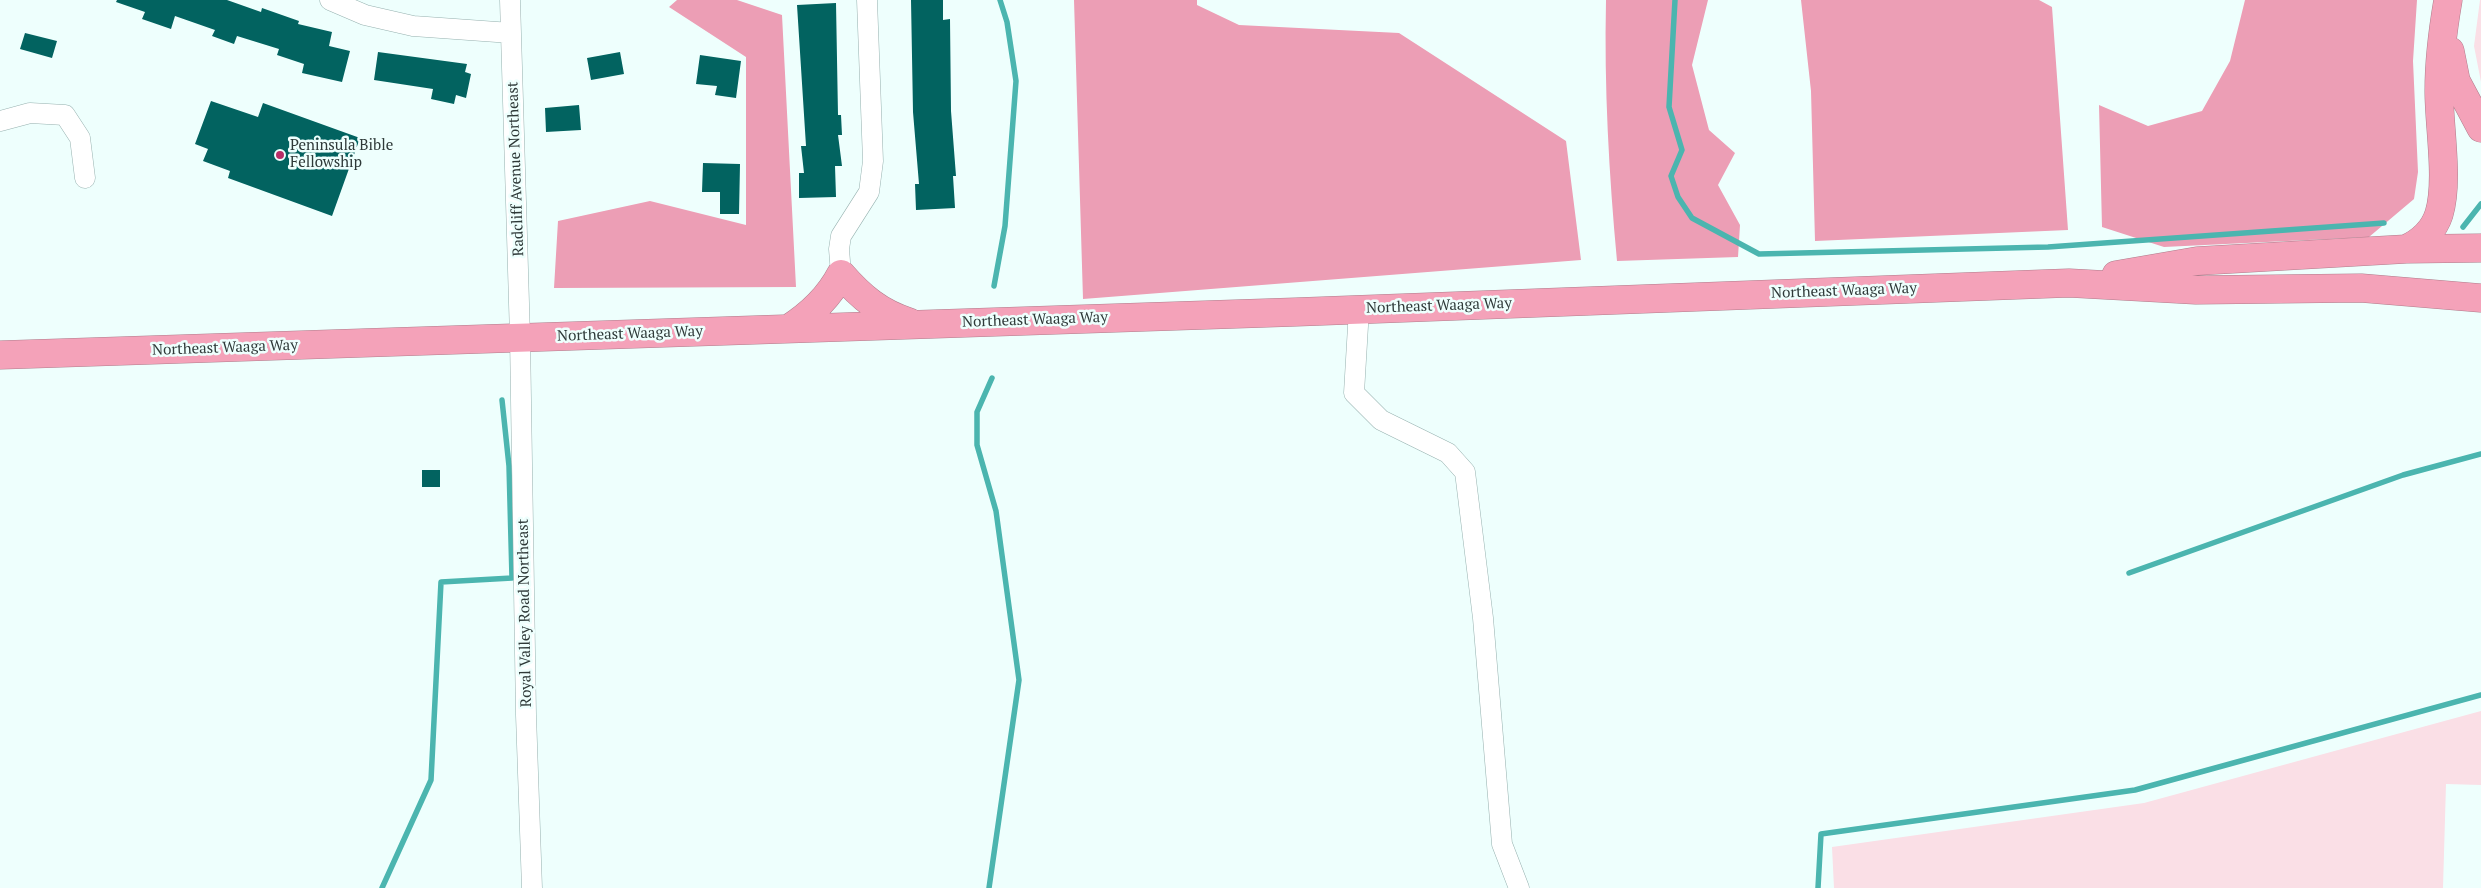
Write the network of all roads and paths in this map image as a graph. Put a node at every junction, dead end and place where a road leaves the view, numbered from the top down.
1 (330, 0) edge
2 (510, 0) edge
3 (867, 0) edge
4 (2448, 0) edge
5 (2444, 28) junction
6 (512, 33) junction
7 (0, 121) edge
8 (2481, 128) edge
9 (85, 178) dead end
10 (2481, 248) edge
11 (2406, 250) junction
12 (841, 274) junction
13 (2069, 283) junction
14 (2481, 284) edge
15 (2361, 288) junction
16 (2481, 298) edge
17 (1359, 309) junction
18 (917, 324) junction
19 (788, 329) junction
20 (520, 337) junction
21 (0, 355) edge
22 (532, 888) edge
23 (1519, 888) edge

1 - 6 street
2 - 6 street, Radcliff Avenue Northeast
3 - 12 street
4 - 5 highway
5 - 8 highway
5 - 11 highway
6 - 20 street, Radcliff Avenue Northeast
7 - 9 street
10 - 11 highway
11 - 13 highway
12 - 18 highway
12 - 19 highway
13 - 15 highway
13 - 17 highway, Northeast Waaga Way
14 - 15 highway
15 - 16 highway
17 - 18 highway, Northeast Waaga Way
17 - 23 street
18 - 19 highway, Northeast Waaga Way
19 - 20 highway, Northeast Waaga Way
20 - 21 highway, Northeast Waaga Way
20 - 22 street, Royal Valley Road Northeast

